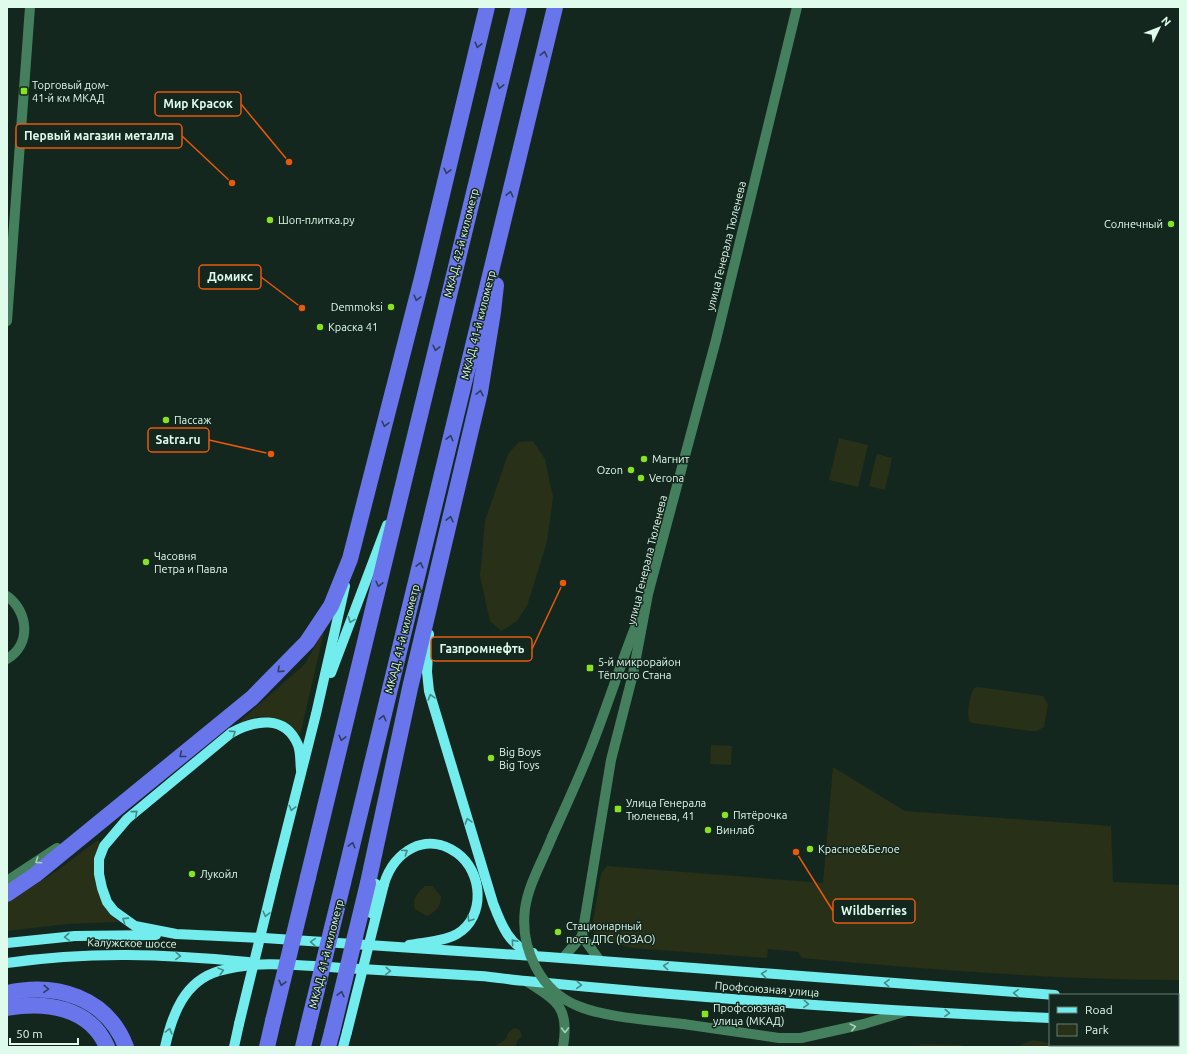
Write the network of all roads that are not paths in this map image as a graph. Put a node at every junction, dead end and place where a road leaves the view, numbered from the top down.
1 (30, 7) edge
2 (487, 7) edge
3 (519, 7) edge
4 (555, 7) edge
5 (797, 7) edge
6 (500, 232) junction
7 (7, 321) edge
8 (404, 478) junction
9 (350, 559) junction
10 (648, 594) junction
11 (7, 596) edge
12 (431, 598) junction
13 (7, 659) edge
14 (316, 714) junction
15 (301, 770) junction
16 (105, 817) junction
17 (7, 881) edge
18 (376, 884) junction
19 (7, 894) edge
20 (176, 934) junction
21 (582, 936) junction
22 (7, 942) edge
23 (394, 948) junction
24 (548, 957) junction
25 (563, 958) junction
26 (600, 961) junction
27 (7, 963) edge
28 (258, 963) junction
29 (526, 981) junction
30 (7, 993) edge
31 (1049, 995) edge
32 (7, 1008) edge
33 (908, 1011) junction
34 (1049, 1018) edge
35 (336, 1037) edge
36 (801, 1043) edge
37 (108, 1047) edge
38 (126, 1047) edge
39 (165, 1047) edge
40 (234, 1047) edge
41 (267, 1047) edge
42 (303, 1047) edge
43 (343, 1047) edge
44 (563, 1047) edge

1 - 7 street
2 -> 9 highway
3 -> 8 highway, МКАД, 42-й километр
6 -> 4 highway
5 - 10 street, улица Генерала Тюленева
12 -> 6 highway
42 -> 6 highway, МКАД, 41-й километр, bridge
8 -> 14 main road
8 -> 41 highway, bridge
9 - 14 main road
9 -> 16 highway
10 - 21 street, улица Генерала Тюленева
10 - 36 street, bridge
11 - 13 street
12 - 18 highway
24 -> 12 main road
14 - 15 main road
20 -> 15 main road
15 -> 40 main road, bridge
16 -> 17 street
16 - 19 highway
18 -> 23 main road
35 -> 18 highway, bridge
18 - 35 main road, bridge
20 -> 22 main road, Калужское шоссе
23 -> 20 main road
21 - 25 street
21 - 26 street
23 - 24 main road
24 - 25 main road, Профсоюзная улица
25 - 26 main road, Профсоюзная улица
31 -> 26 main road, Профсоюзная улица
27 -> 28 main road, Калужское шоссе
28 -> 29 main road, Профсоюзная улица
39 -> 28 main road
29 -> 33 main road, Профсоюзная улица
29 -> 44 street
30 -> 38 highway
32 - 37 highway
33 -> 34 main road, Профсоюзная улица
36 -> 33 street
35 - 43 main road

